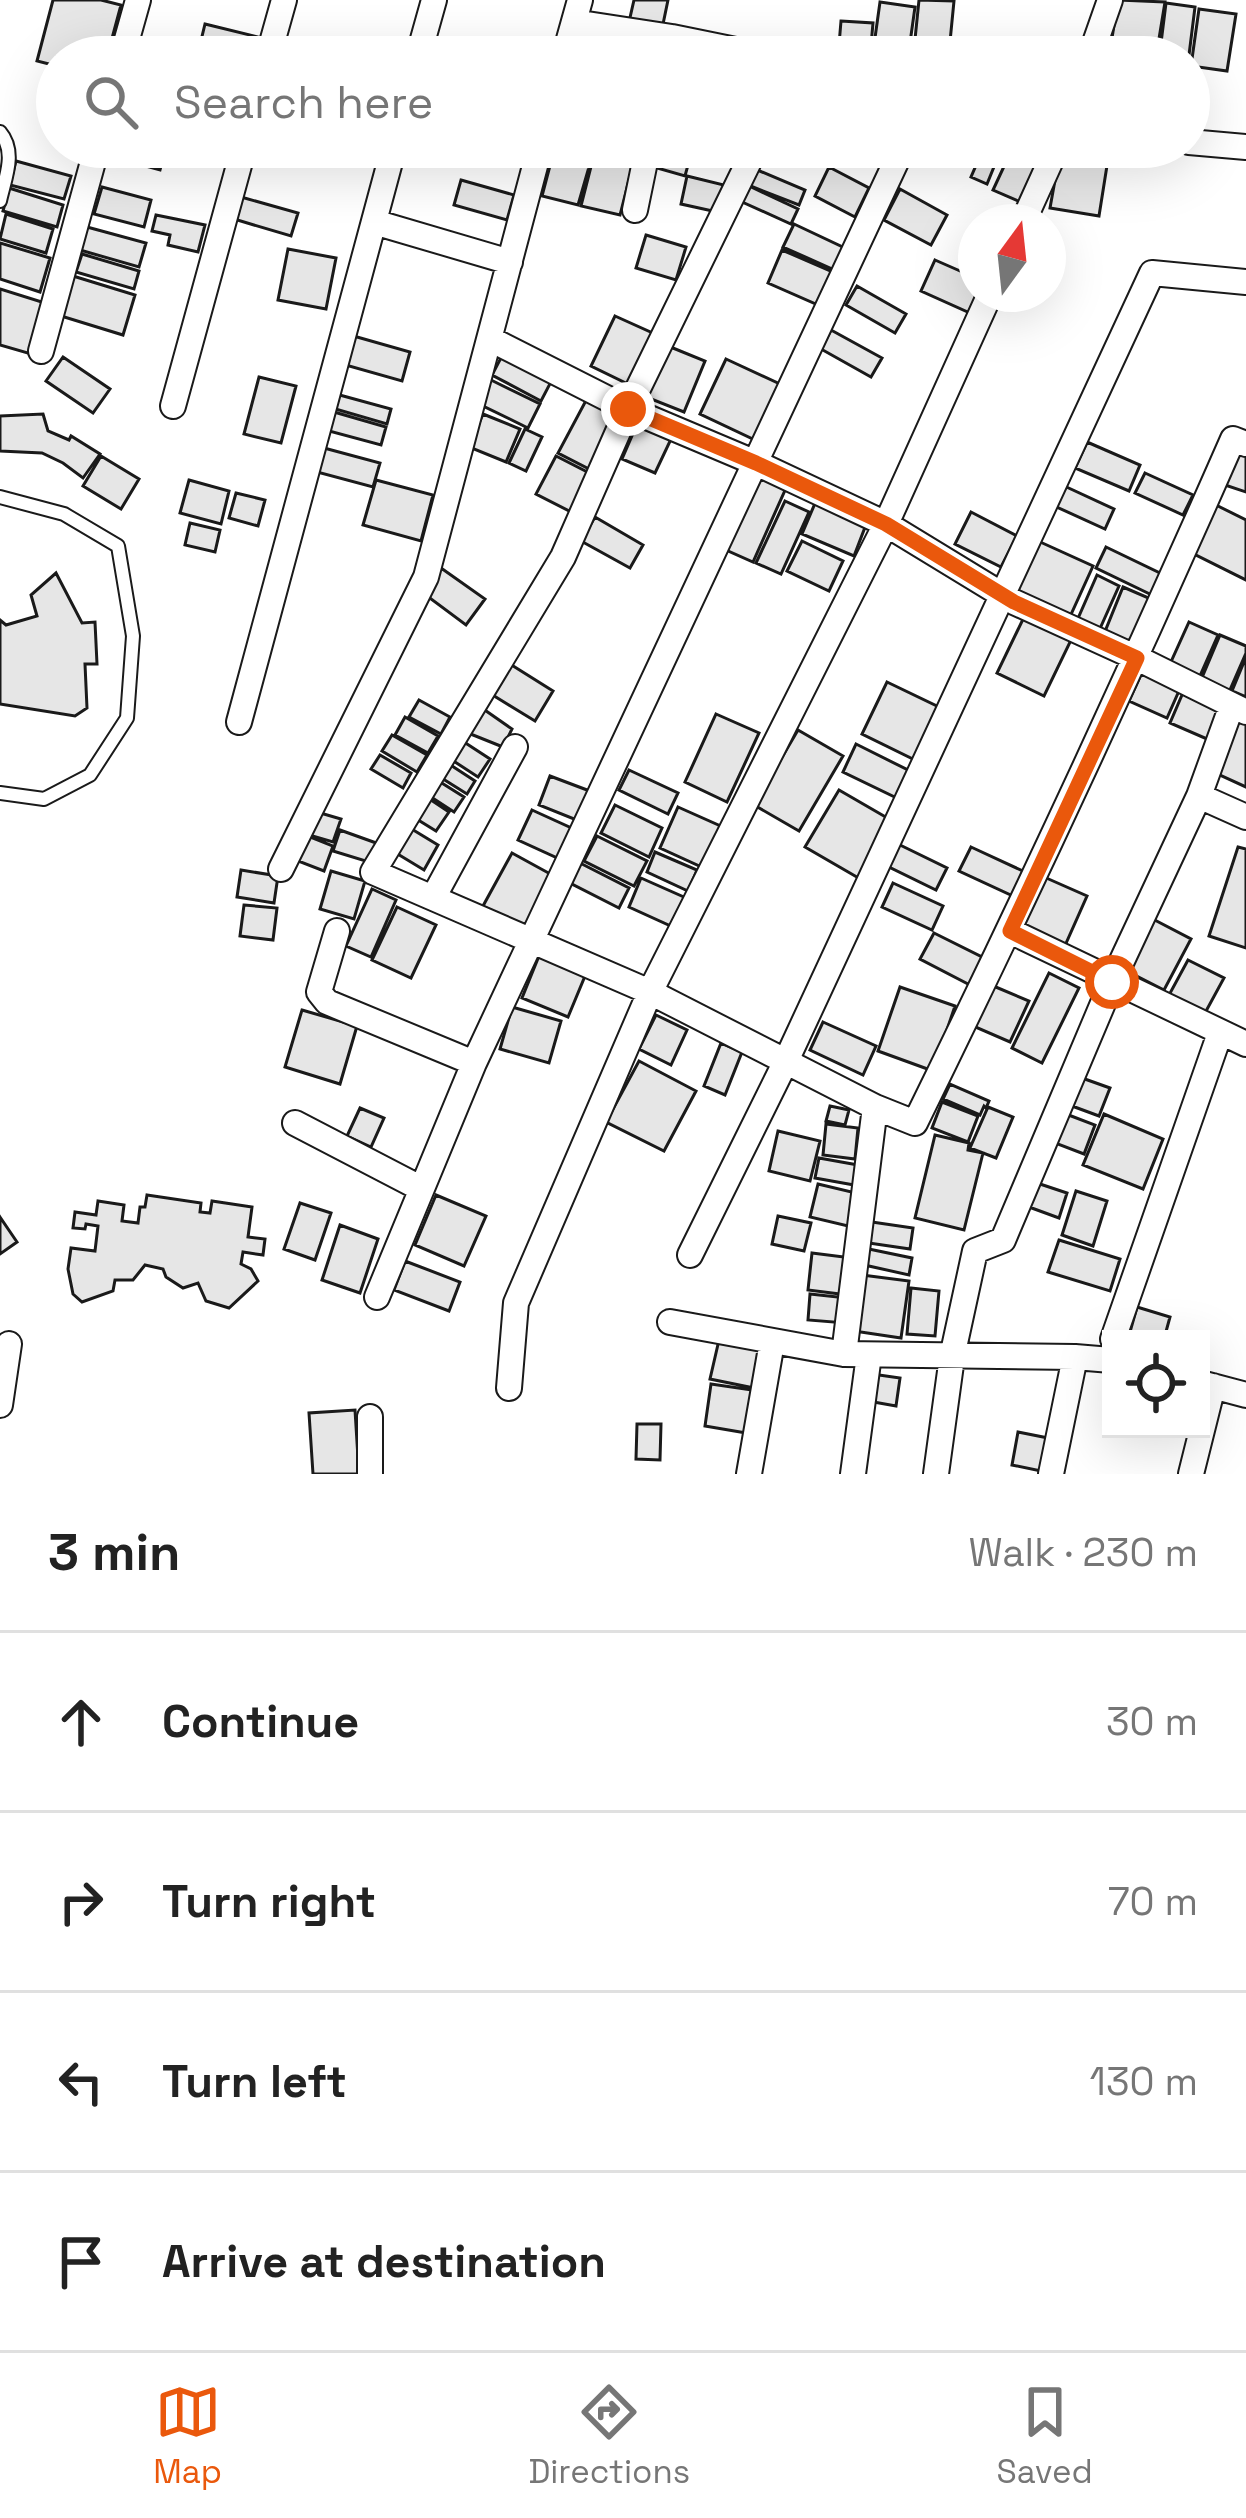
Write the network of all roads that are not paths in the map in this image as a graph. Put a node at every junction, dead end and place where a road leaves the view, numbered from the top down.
1 (138, 0) edge
2 (284, 0) edge
3 (434, 0) edge
4 (1110, 0) edge
5 (577, 11) edge
6 (128, 36) edge
7 (274, 36) edge
8 (424, 36) edge
9 (641, 36) edge
10 (1097, 36) edge
11 (0, 132) edge
12 (1210, 144) edge
13 (1246, 147) edge
14 (91, 168) edge
15 (238, 168) edge
16 (388, 168) edge
17 (535, 168) edge
18 (644, 168) edge
19 (746, 168) edge
20 (893, 168) edge
21 (1047, 168) edge
22 (0, 201) edge
23 (1031, 204) edge
24 (635, 210) dead end
25 (374, 223) junction
26 (510, 262) junction
27 (1246, 282) edge
28 (982, 312) edge
29 (490, 339) junction
30 (40, 351) dead end
31 (173, 406) dead end
32 (628, 409) junction
33 (1246, 444) edge
34 (756, 463) junction
35 (0, 497) edge
36 (886, 524) junction
37 (1004, 596) junction
38 (1137, 658) junction
39 (1239, 709) edge
40 (239, 722) dead end
41 (515, 746) dead end
42 (0, 794) edge
43 (1199, 796) junction
44 (1246, 817) edge
45 (281, 869) dead end
46 (433, 898) junction
47 (337, 931) dead end
48 (1010, 931) junction
49 (532, 940) junction
50 (1112, 982) junction
51 (650, 992) junction
52 (1220, 1033) junction
53 (1246, 1044) edge
54 (786, 1061) junction
55 (473, 1063) junction
56 (875, 1107) junction
57 (295, 1124) dead end
58 (420, 1187) junction
59 (690, 1256) dead end
60 (377, 1297) dead end
61 (670, 1322) dead end
62 (1117, 1330) edge
63 (772, 1342) junction
64 (9, 1344) dead end
65 (1102, 1352) edge
66 (857, 1354) junction
67 (952, 1357) junction
68 (1076, 1357) junction
69 (1210, 1385) edge
70 (509, 1388) dead end
71 (1245, 1390) edge
72 (0, 1405) edge
73 (370, 1417) dead end
74 (1198, 1438) edge
75 (370, 1474) edge
76 (749, 1474) edge
77 (853, 1474) edge
78 (936, 1474) edge
79 (1051, 1474) edge
80 (1192, 1474) edge

1 - 6 street
2 - 7 street
3 - 8 street
4 - 10 street
5 - 9 street
11 - 22 lane
12 - 13 street
14 - 30 street
15 - 31 street
16 - 25 street
17 - 26 street
18 - 24 street
19 - 32 street
20 - 34 street
21 - 23 street
25 - 26 street
25 - 40 street
26 - 29 street
27 - 37 street
28 - 36 street
29 - 32 street
29 - 45 street
32 - 34 street
32 - 46 street
33 - 38 street
34 - 36 street
34 - 49 street
35 - 42 lane
36 - 37 street
36 - 51 street
37 - 38 street
37 - 54 street
38 - 39 street
38 - 48 street
39 - 43 street
41 - 46 street
43 - 44 street
43 - 50 street
46 - 49 street
47 - 55 street
48 - 50 street
48 - 56 street
49 - 51 street
49 - 55 street
50 - 52 street
50 - 67 street
51 - 54 street
51 - 70 street
52 - 53 street
52 - 62 street
54 - 56 street
54 - 59 street
55 - 58 street
56 - 66 street
57 - 58 street
58 - 60 street
61 - 63 street
63 - 66 street
63 - 76 street
64 - 72 street
65 - 68 street
66 - 67 street
66 - 77 street
67 - 68 street
67 - 78 street
68 - 79 street
69 - 71 street
73 - 75 street
74 - 80 street

